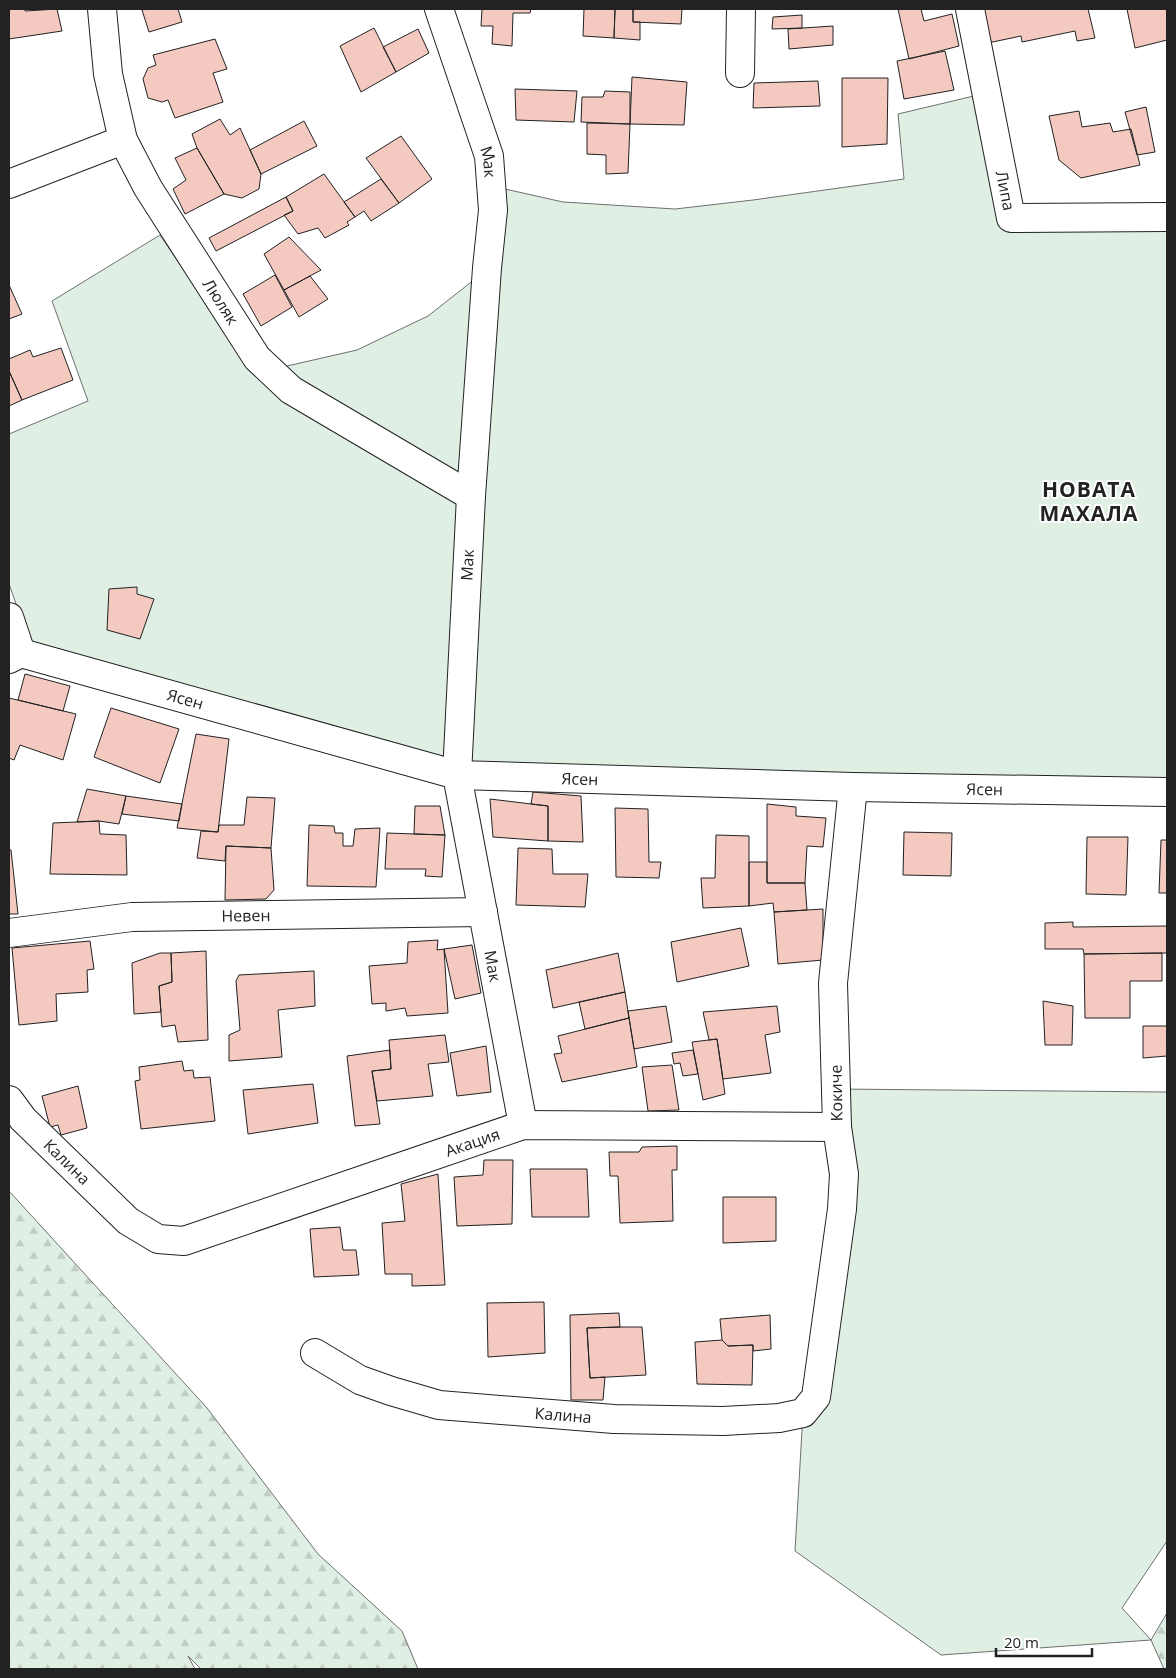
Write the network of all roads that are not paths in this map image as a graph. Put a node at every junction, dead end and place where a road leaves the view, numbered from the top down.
1 (102, 9) edge
2 (439, 9) edge
3 (742, 9) edge
4 (970, 9) edge
5 (740, 73) dead end
6 (122, 140) junction
7 (9, 184) edge
8 (1167, 217) edge
9 (471, 496) junction
10 (9, 617) edge
11 (15, 656) edge
12 (456, 775) junction
13 (852, 787) junction
14 (1167, 792) edge
15 (483, 912) junction
16 (9, 933) edge
17 (9, 1100) edge
18 (523, 1125) junction
19 (837, 1127) junction
20 (128, 1221) joint
21 (315, 1353) dead end
22 (816, 1397) joint

1 - 6 street, Люляк
2 - 9 street, Мак
3 - 5 street
4 - 8 street, Липа
6 - 7 street
6 - 9 street, Люляк
9 - 12 street, Мак
10 - 11 street
11 - 12 street, Ясен
12 - 13 street, Ясен
12 - 15 street, Мак
13 - 14 street, Ясен
13 - 19 street, Кокиче
15 - 16 street, Невен
15 - 18 street, Мак
17 - 20 street, Калина
18 - 19 street, Акация
18 - 20 street, Акация
19 - 22 street, Кокиче
21 - 22 street, Калина

